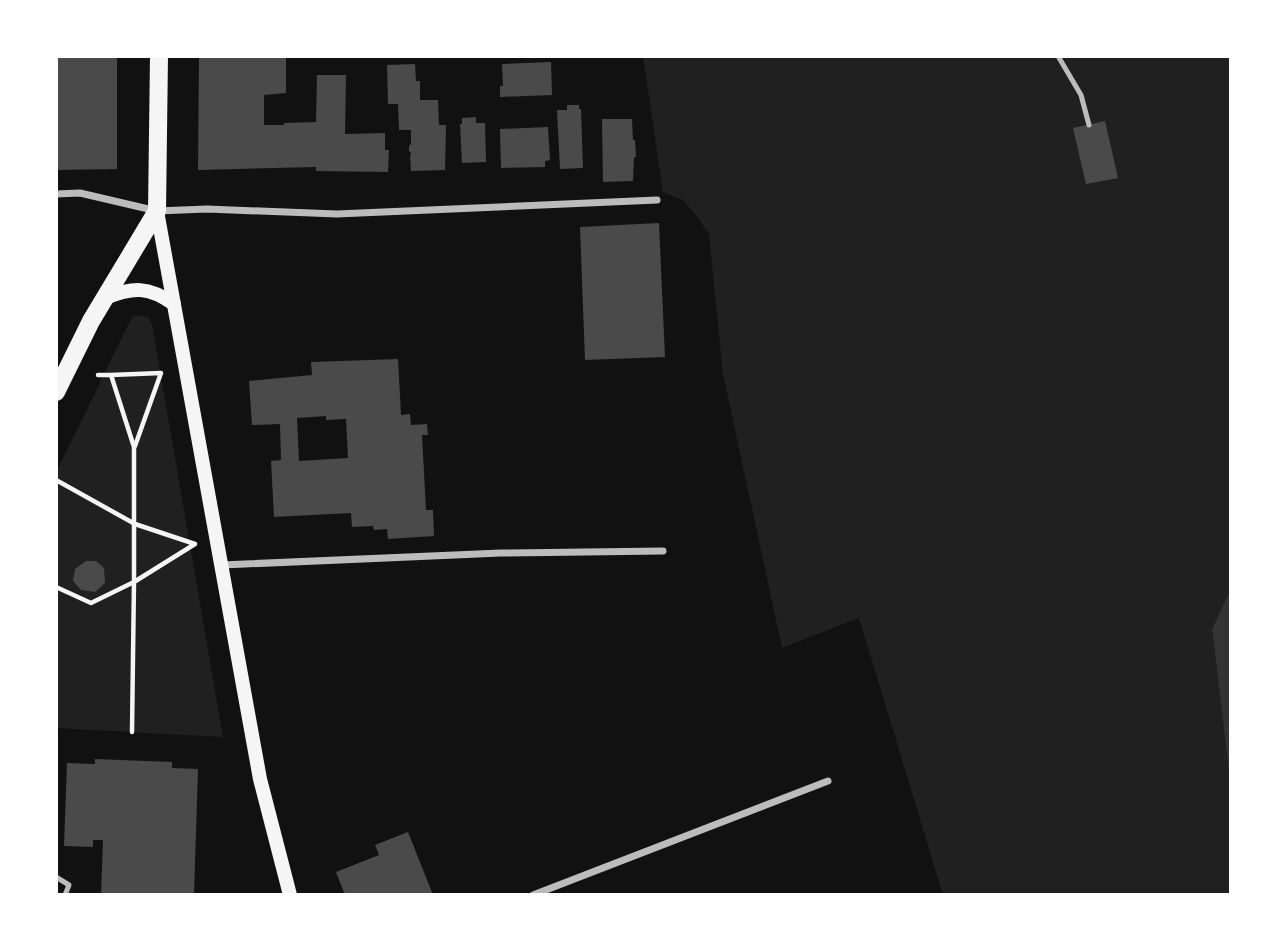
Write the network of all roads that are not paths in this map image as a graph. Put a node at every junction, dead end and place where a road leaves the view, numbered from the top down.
1 (159, 56) edge
2 (1058, 56) edge
3 (1089, 125) dead end
4 (56, 194) edge
5 (657, 200) dead end
6 (157, 211) junction
7 (105, 298) junction
8 (174, 303) junction
9 (56, 392) edge
10 (663, 551) dead end
11 (222, 565) junction
12 (828, 781) dead end
13 (56, 877) edge
14 (65, 895) edge
15 (290, 895) edge
16 (533, 895) edge

1 - 6 main road
2 - 3 lane
4 - 6 street
5 - 6 street
6 - 7 main road
6 - 8 main road
7 - 8 main road
7 - 9 main road
8 - 11 main road
10 - 11 street
11 - 15 main road
12 - 16 street
13 - 14 lane

